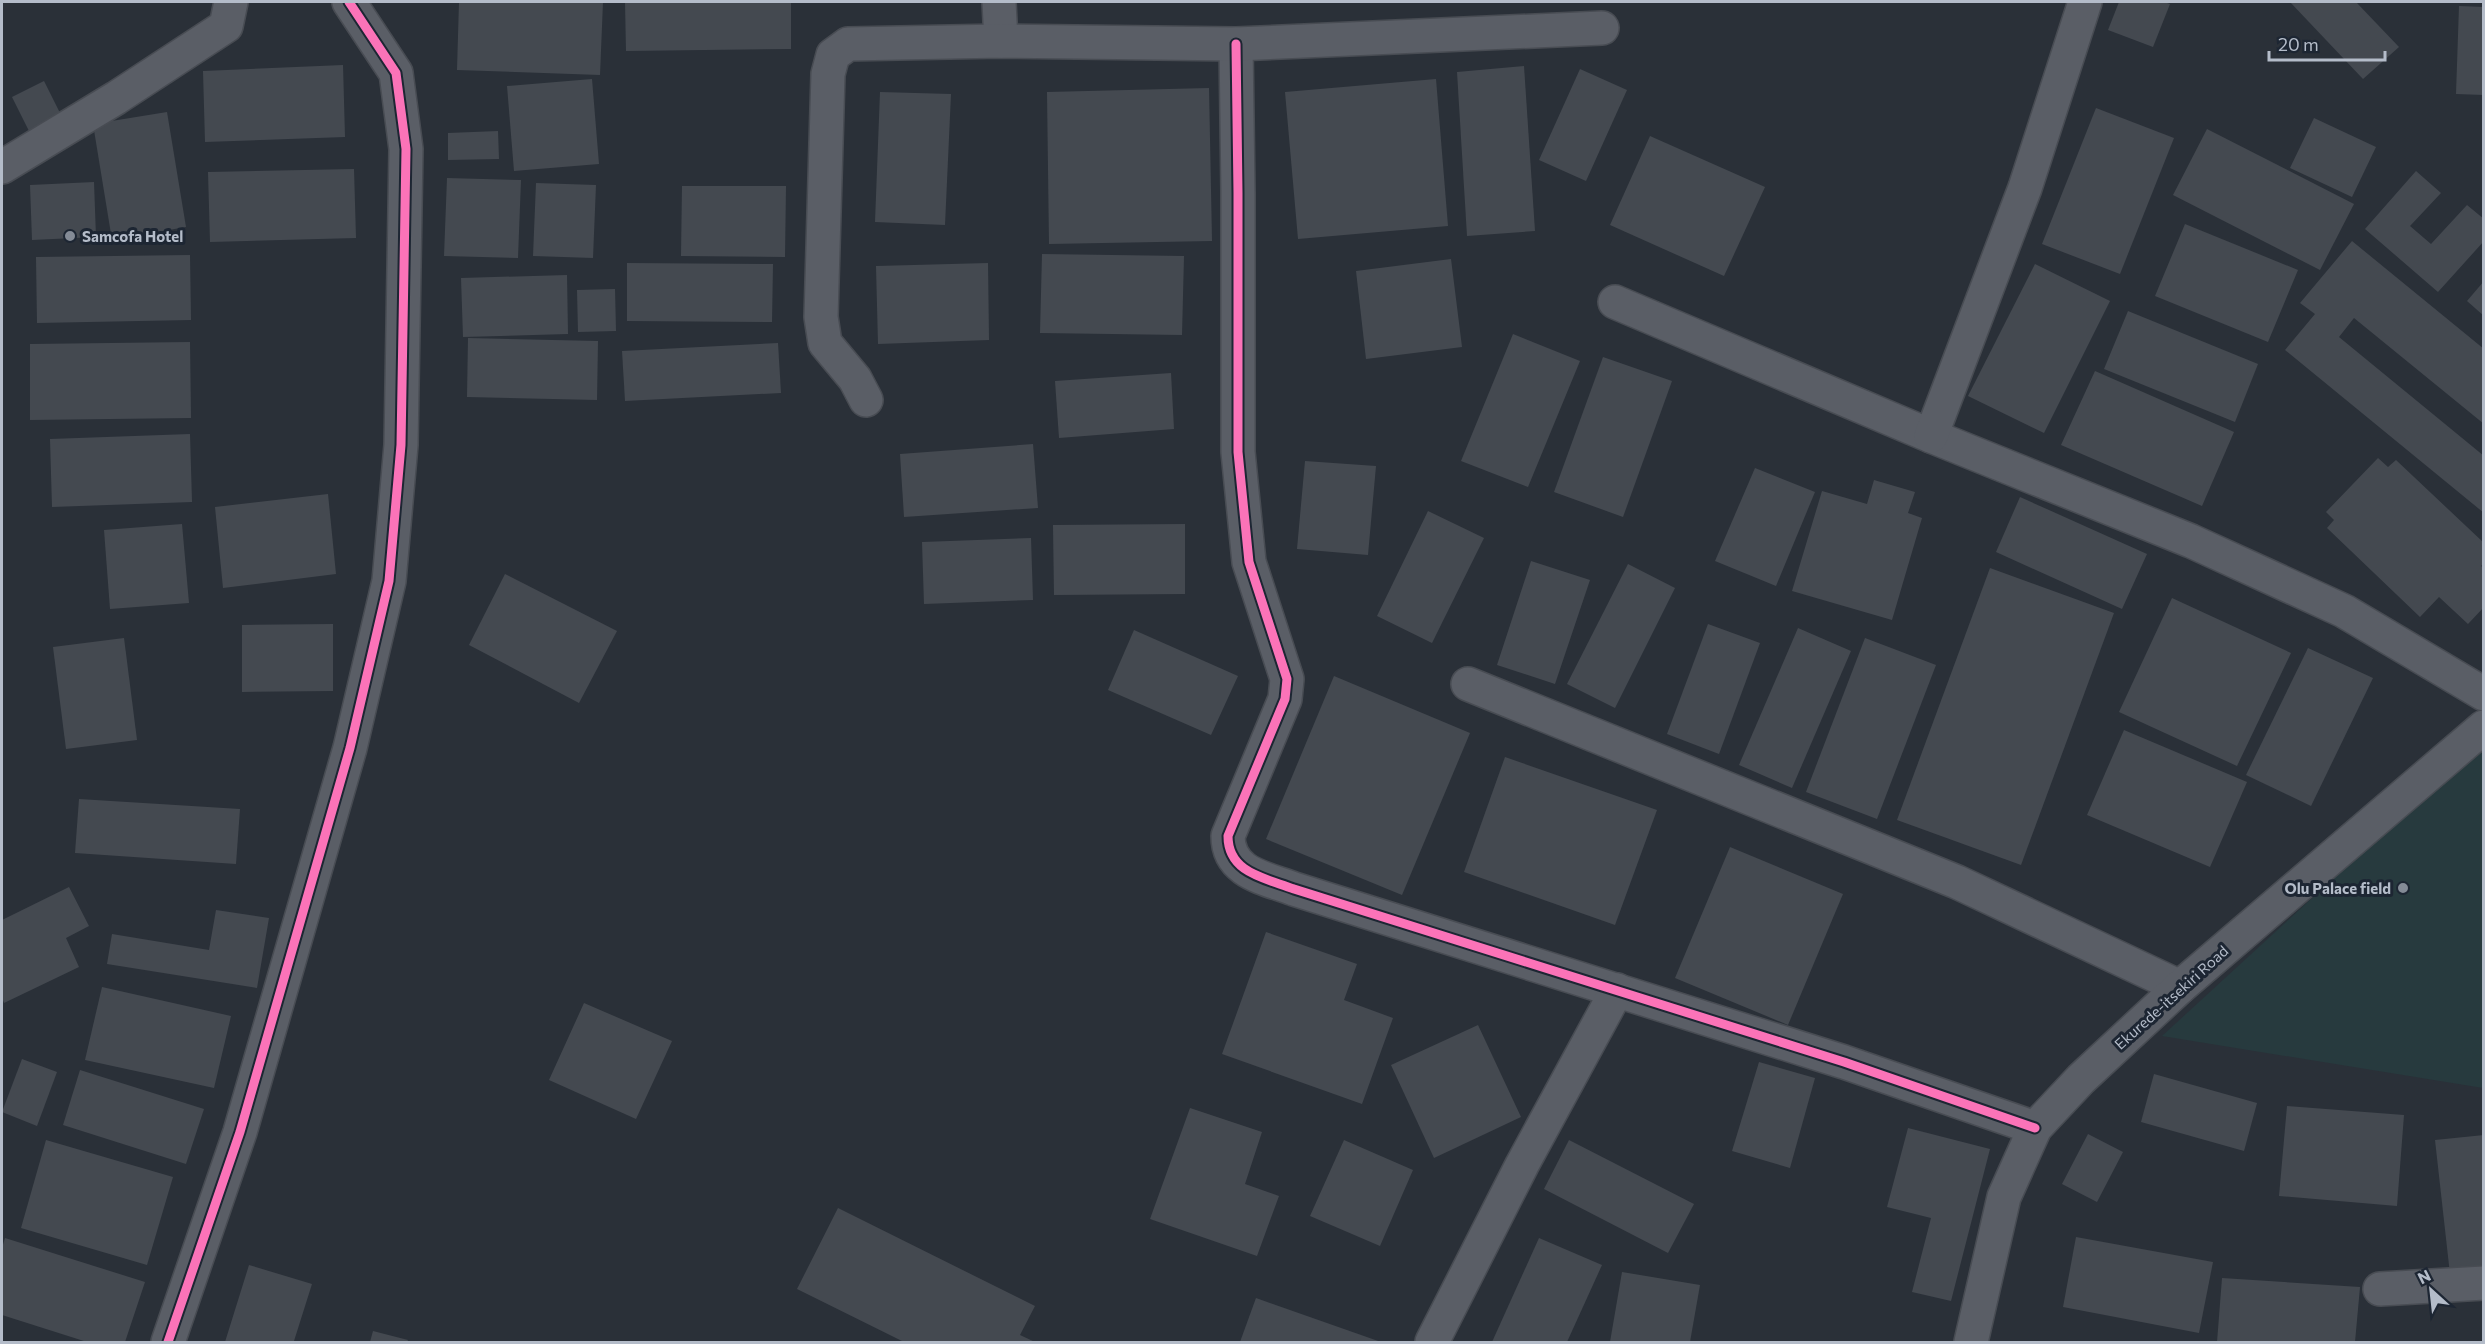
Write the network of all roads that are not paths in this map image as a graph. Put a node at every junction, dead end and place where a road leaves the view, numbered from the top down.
1 (231, 2) edge
2 (349, 2) edge
3 (999, 2) edge
4 (2085, 2) edge
5 (1602, 28) dead end
6 (1001, 41) junction
7 (1236, 44) junction
8 (2, 168) edge
9 (1615, 302) dead end
10 (866, 400) dead end
11 (1930, 436) junction
12 (1468, 684) dead end
13 (2484, 694) edge
14 (2484, 727) edge
15 (2180, 987) junction
16 (1617, 990) junction
17 (2036, 1128) junction
18 (2484, 1283) edge
19 (2380, 1289) dead end
20 (168, 1342) edge
21 (1432, 1342) edge
22 (1971, 1342) edge

1 - 8 street
2 - 20 street
3 - 6 street
4 - 11 street
5 - 7 street
6 - 7 street
6 - 10 street
7 - 16 street
9 - 11 street
11 - 13 street
12 - 15 street
14 - 15 street, Ekurede-itsekiri Road
15 - 17 street, Ekurede-itsekiri Road
16 - 17 street
16 - 21 street
17 - 22 street, Ekurede-itsekiri Road
18 - 19 street

